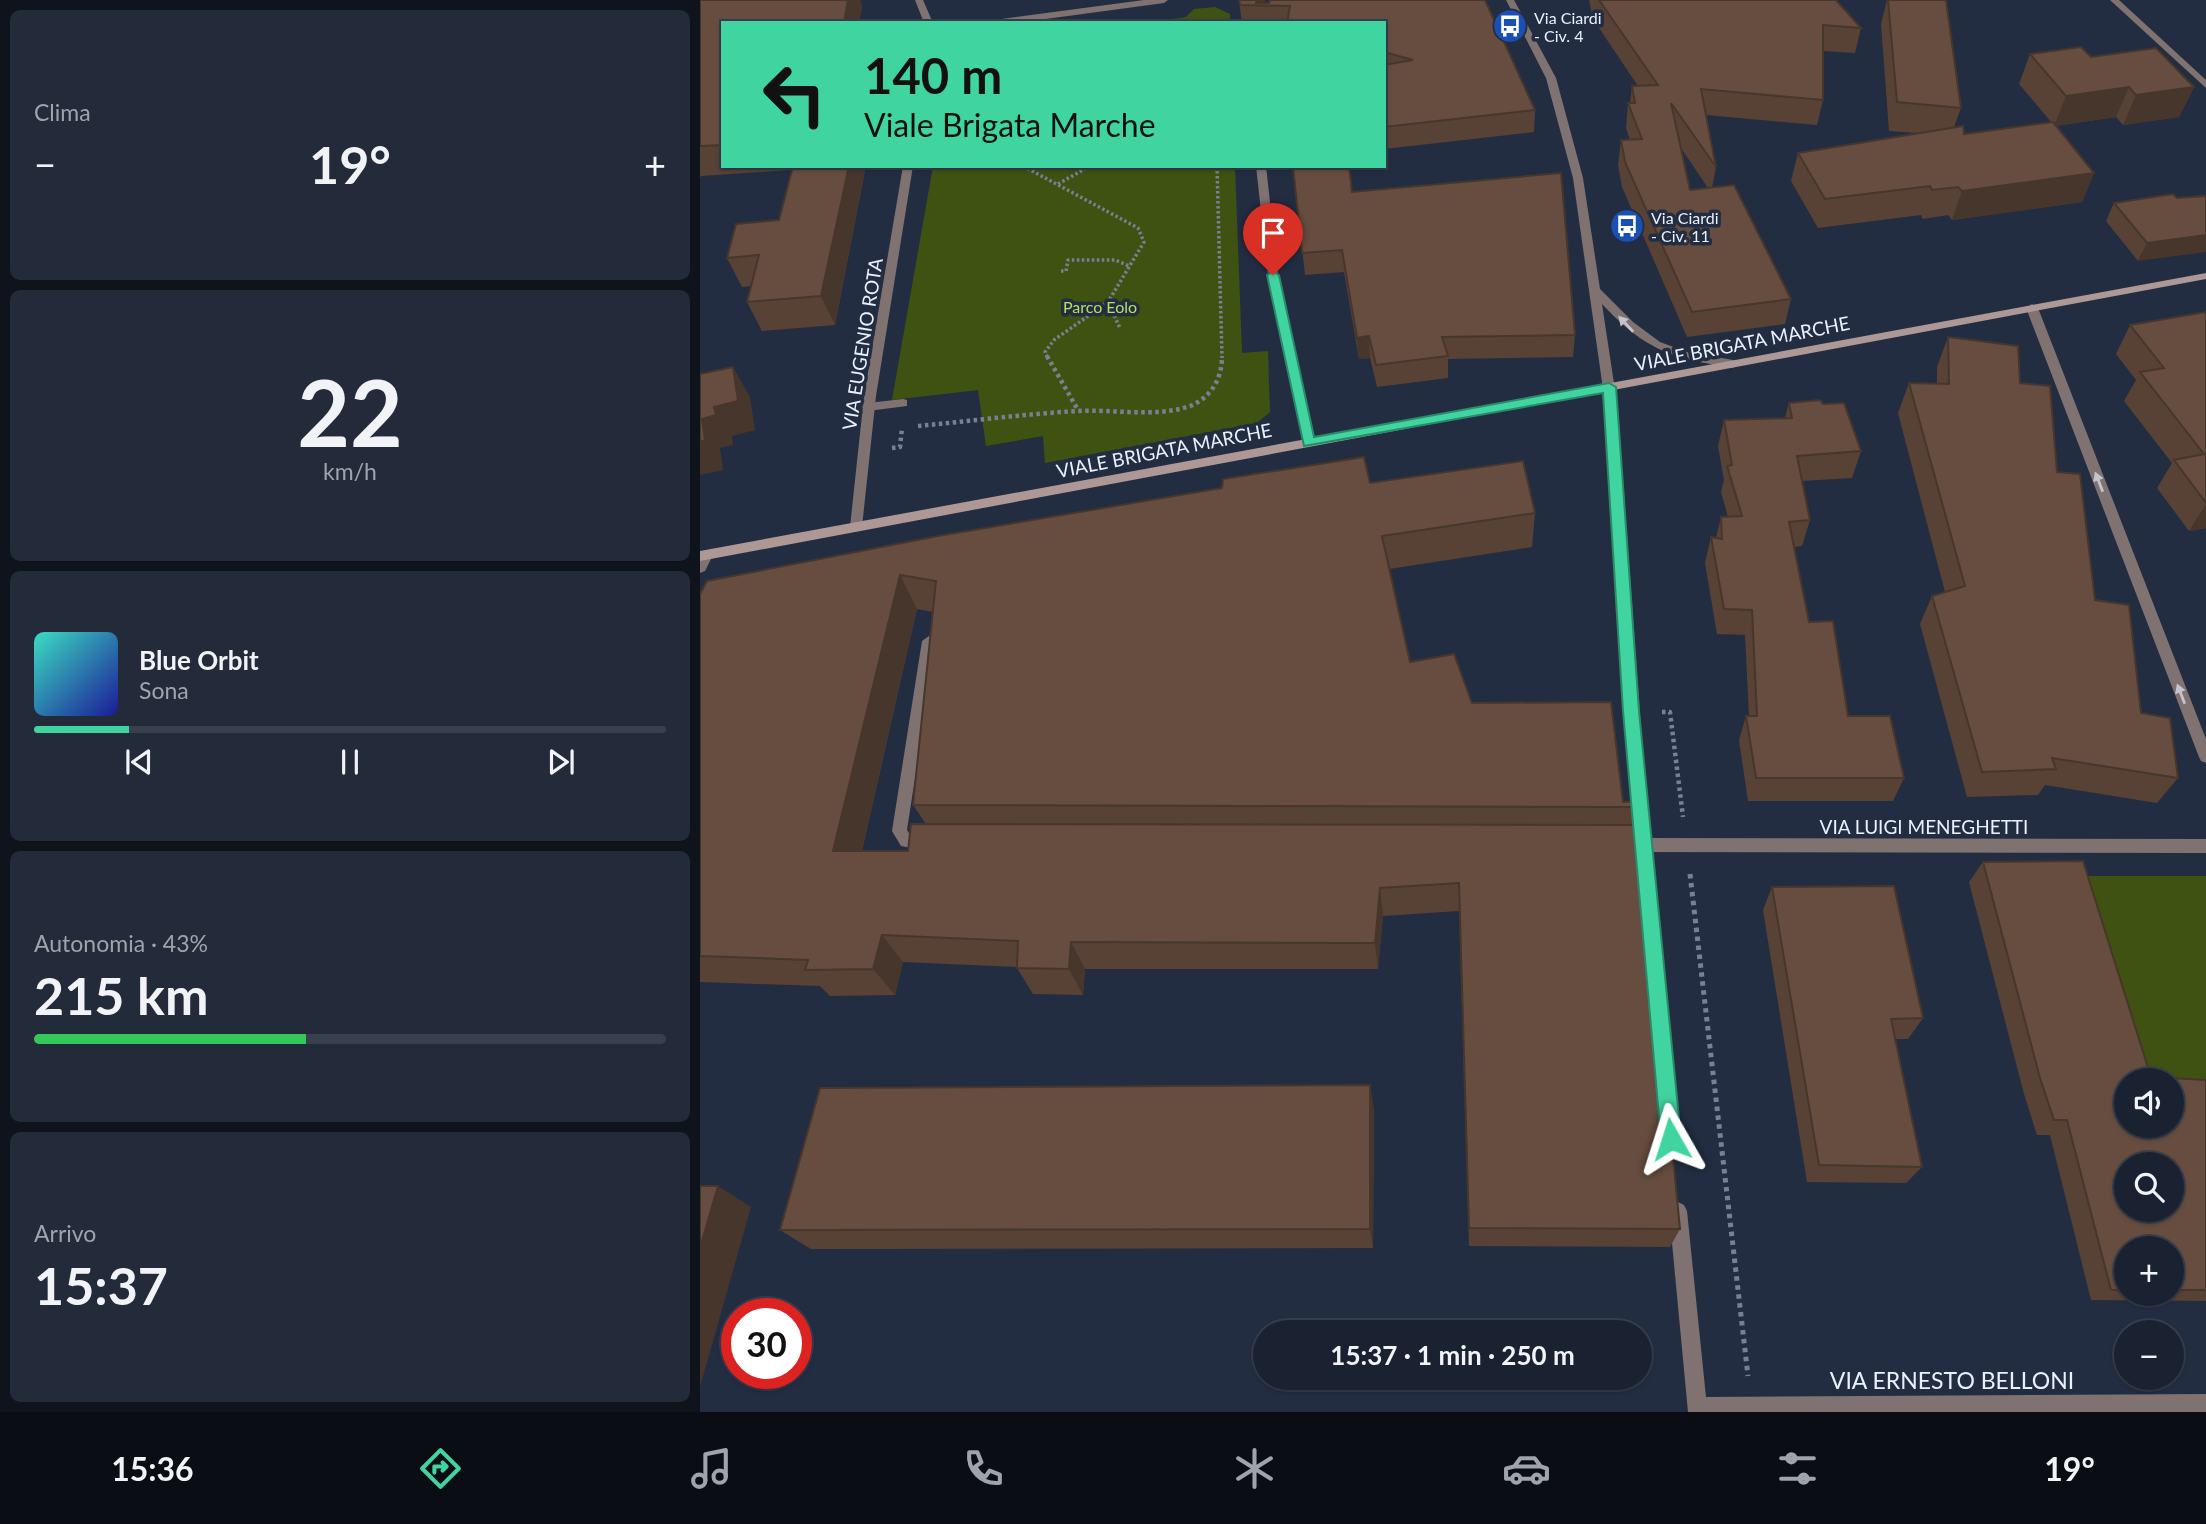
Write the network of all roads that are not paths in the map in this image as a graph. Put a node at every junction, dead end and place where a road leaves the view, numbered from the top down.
1 (919, 0) edge
2 (1164, 0) edge
3 (1510, 0) edge
4 (2114, 0) edge
5 (928, 21) edge
6 (1009, 21) edge
7 (2206, 85) edge
8 (908, 168) edge
9 (1261, 168) edge
10 (2206, 276) edge
11 (1596, 292) junction
12 (2032, 308) junction
13 (1733, 364) junction
14 (1609, 387) junction
15 (903, 403) dead end
16 (869, 407) junction
17 (1309, 443) junction
18 (856, 527) junction
19 (704, 555) edge
20 (700, 568) edge
21 (929, 641) edge
22 (2206, 757) edge
23 (950, 845) edge
24 (1614, 845) edge
25 (2206, 846) edge
26 (1643, 851) junction
27 (1677, 1201) edge
28 (2206, 1404) edge
29 (1698, 1410) edge

1 - 5 street
2 - 6 street
3 - 11 street
4 - 7 street
8 - 16 street, VIA EUGENIO ROTA
9 - 17 street
10 - 12 street, VIALE BRIGATA MARCHE
13 -> 11 street
11 - 14 street
12 - 13 street, VIALE BRIGATA MARCHE
22 -> 12 street
13 - 14 street, VIALE BRIGATA MARCHE
14 - 17 street, VIALE BRIGATA MARCHE
14 - 26 street
15 - 16 street
16 - 18 street, VIA EUGENIO ROTA
17 - 18 street, VIALE BRIGATA MARCHE
18 - 19 street, VIALE BRIGATA MARCHE
19 - 20 street, VIALE BRIGATA MARCHE
21 - 23 street
24 - 26 street, VIA LUIGI MENEGHETTI
25 - 26 street, VIA LUIGI MENEGHETTI
27 - 29 street
28 - 29 street, VIA ERNESTO BELLONI

